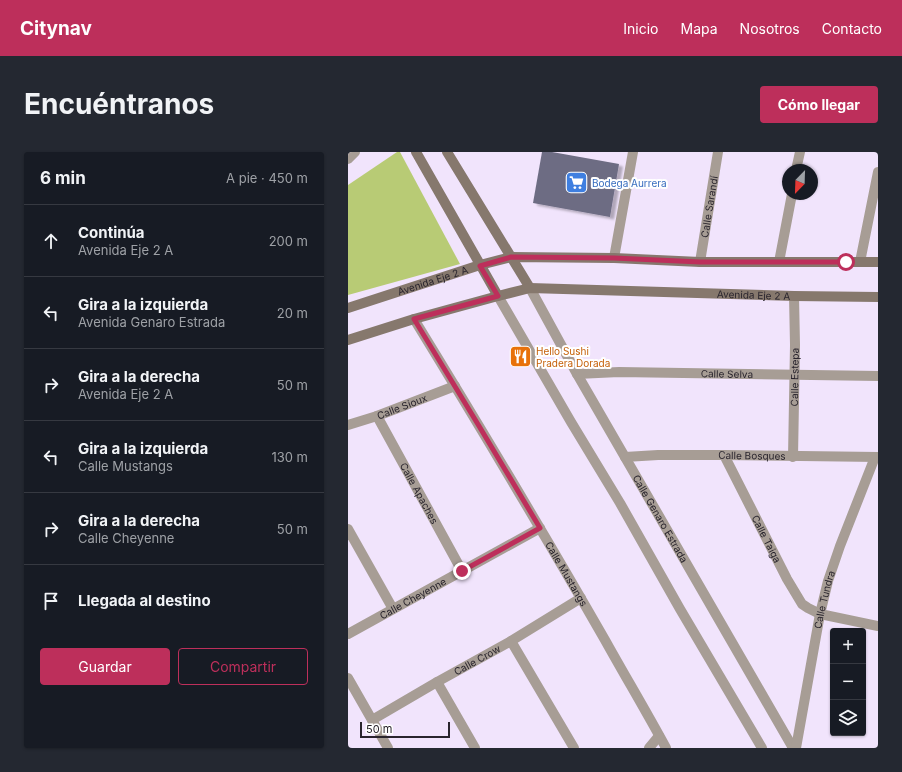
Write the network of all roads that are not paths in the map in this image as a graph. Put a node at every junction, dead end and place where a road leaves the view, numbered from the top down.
1 (355, 152) edge
2 (416, 152) edge
3 (447, 152) edge
4 (633, 152) edge
5 (718, 152) edge
6 (800, 152) edge
7 (348, 159) edge
8 (797, 164) edge
9 (878, 172) edge
10 (791, 200) edge
11 (511, 257) junction
12 (614, 258) junction
13 (700, 262) junction
14 (780, 262) junction
15 (860, 262) junction
16 (878, 262) edge
17 (480, 266) junction
18 (530, 288) junction
19 (498, 296) junction
20 (794, 296) junction
21 (878, 297) edge
22 (348, 308) edge
23 (414, 319) junction
24 (348, 340) edge
25 (577, 374) junction
26 (794, 375) junction
27 (878, 376) edge
28 (455, 386) junction
29 (377, 416) junction
30 (348, 425) edge
31 (724, 455) junction
32 (625, 457) junction
33 (793, 457) junction
34 (877, 457) edge
35 (540, 528) junction
36 (348, 529) edge
37 (462, 571) junction
38 (581, 598) junction
39 (393, 609) junction
40 (820, 614) junction
41 (878, 626) edge
42 (348, 634) edge
43 (511, 641) junction
44 (348, 678) edge
45 (437, 682) junction
46 (372, 720) junction
47 (659, 736) junction
48 (388, 748) edge
49 (475, 748) edge
50 (574, 748) edge
51 (649, 748) edge
52 (666, 748) edge
53 (762, 748) edge
54 (793, 748) edge
55 (796, 748) edge

1 - 7 street
2 - 17 street
3 - 11 street
4 - 12 street
5 - 13 street, Calle Sarandí
6 - 8 street
9 - 15 street
10 - 14 street
11 - 12 street, Avenida Eje 2 A
11 - 17 street, Avenida Eje 2 A
11 - 18 street
12 - 13 street, Avenida Eje 2 A
13 - 14 street, Avenida Eje 2 A
14 - 15 street, Avenida Eje 2 A
15 - 16 street, Avenida Eje 2 A
17 - 19 street
17 - 22 street, Avenida Eje 2 A
18 - 19 street, Avenida Eje 2 A
18 - 20 street, Avenida Eje 2 A
18 - 25 street, Calle Genaro Estrada
19 - 23 street, Avenida Eje 2 A
19 - 53 street
20 - 21 street, Avenida Eje 2 A
20 - 26 street, Calle Estepa
23 - 24 street, Avenida Eje 2 A
23 - 28 street, Calle Mustangs
25 - 26 street, Calle Selva
25 - 32 street, Calle Genaro Estrada
26 - 27 street, Calle Selva
26 - 33 street, Calle Estepa
28 - 29 street, Calle Sioux
28 - 35 street, Calle Mustangs
29 - 30 street, Calle Sioux
29 - 37 street, Calle Apaches
31 - 32 street, Calle Bosques
31 - 33 street, Calle Bosques
31 - 40 street, Calle Taiga
32 - 54 street, Calle Genaro Estrada
33 - 34 street, Calle Bosques
34 - 40 street, Calle Tundra
35 - 37 street, Calle Cheyenne
35 - 38 street, Calle Mustangs
36 - 39 street
37 - 39 street, Calle Cheyenne
38 - 43 street, Calle Crow
38 - 47 street, Calle Mustangs
39 - 42 street, Calle Cheyenne
40 - 41 street, Calle Taiga
40 - 55 street, Calle Tundra
43 - 45 street, Calle Crow
43 - 50 street
44 - 46 street
45 - 46 street, Calle Crow
45 - 49 street
46 - 48 street
47 - 51 street
47 - 52 street, Calle Mustangs

